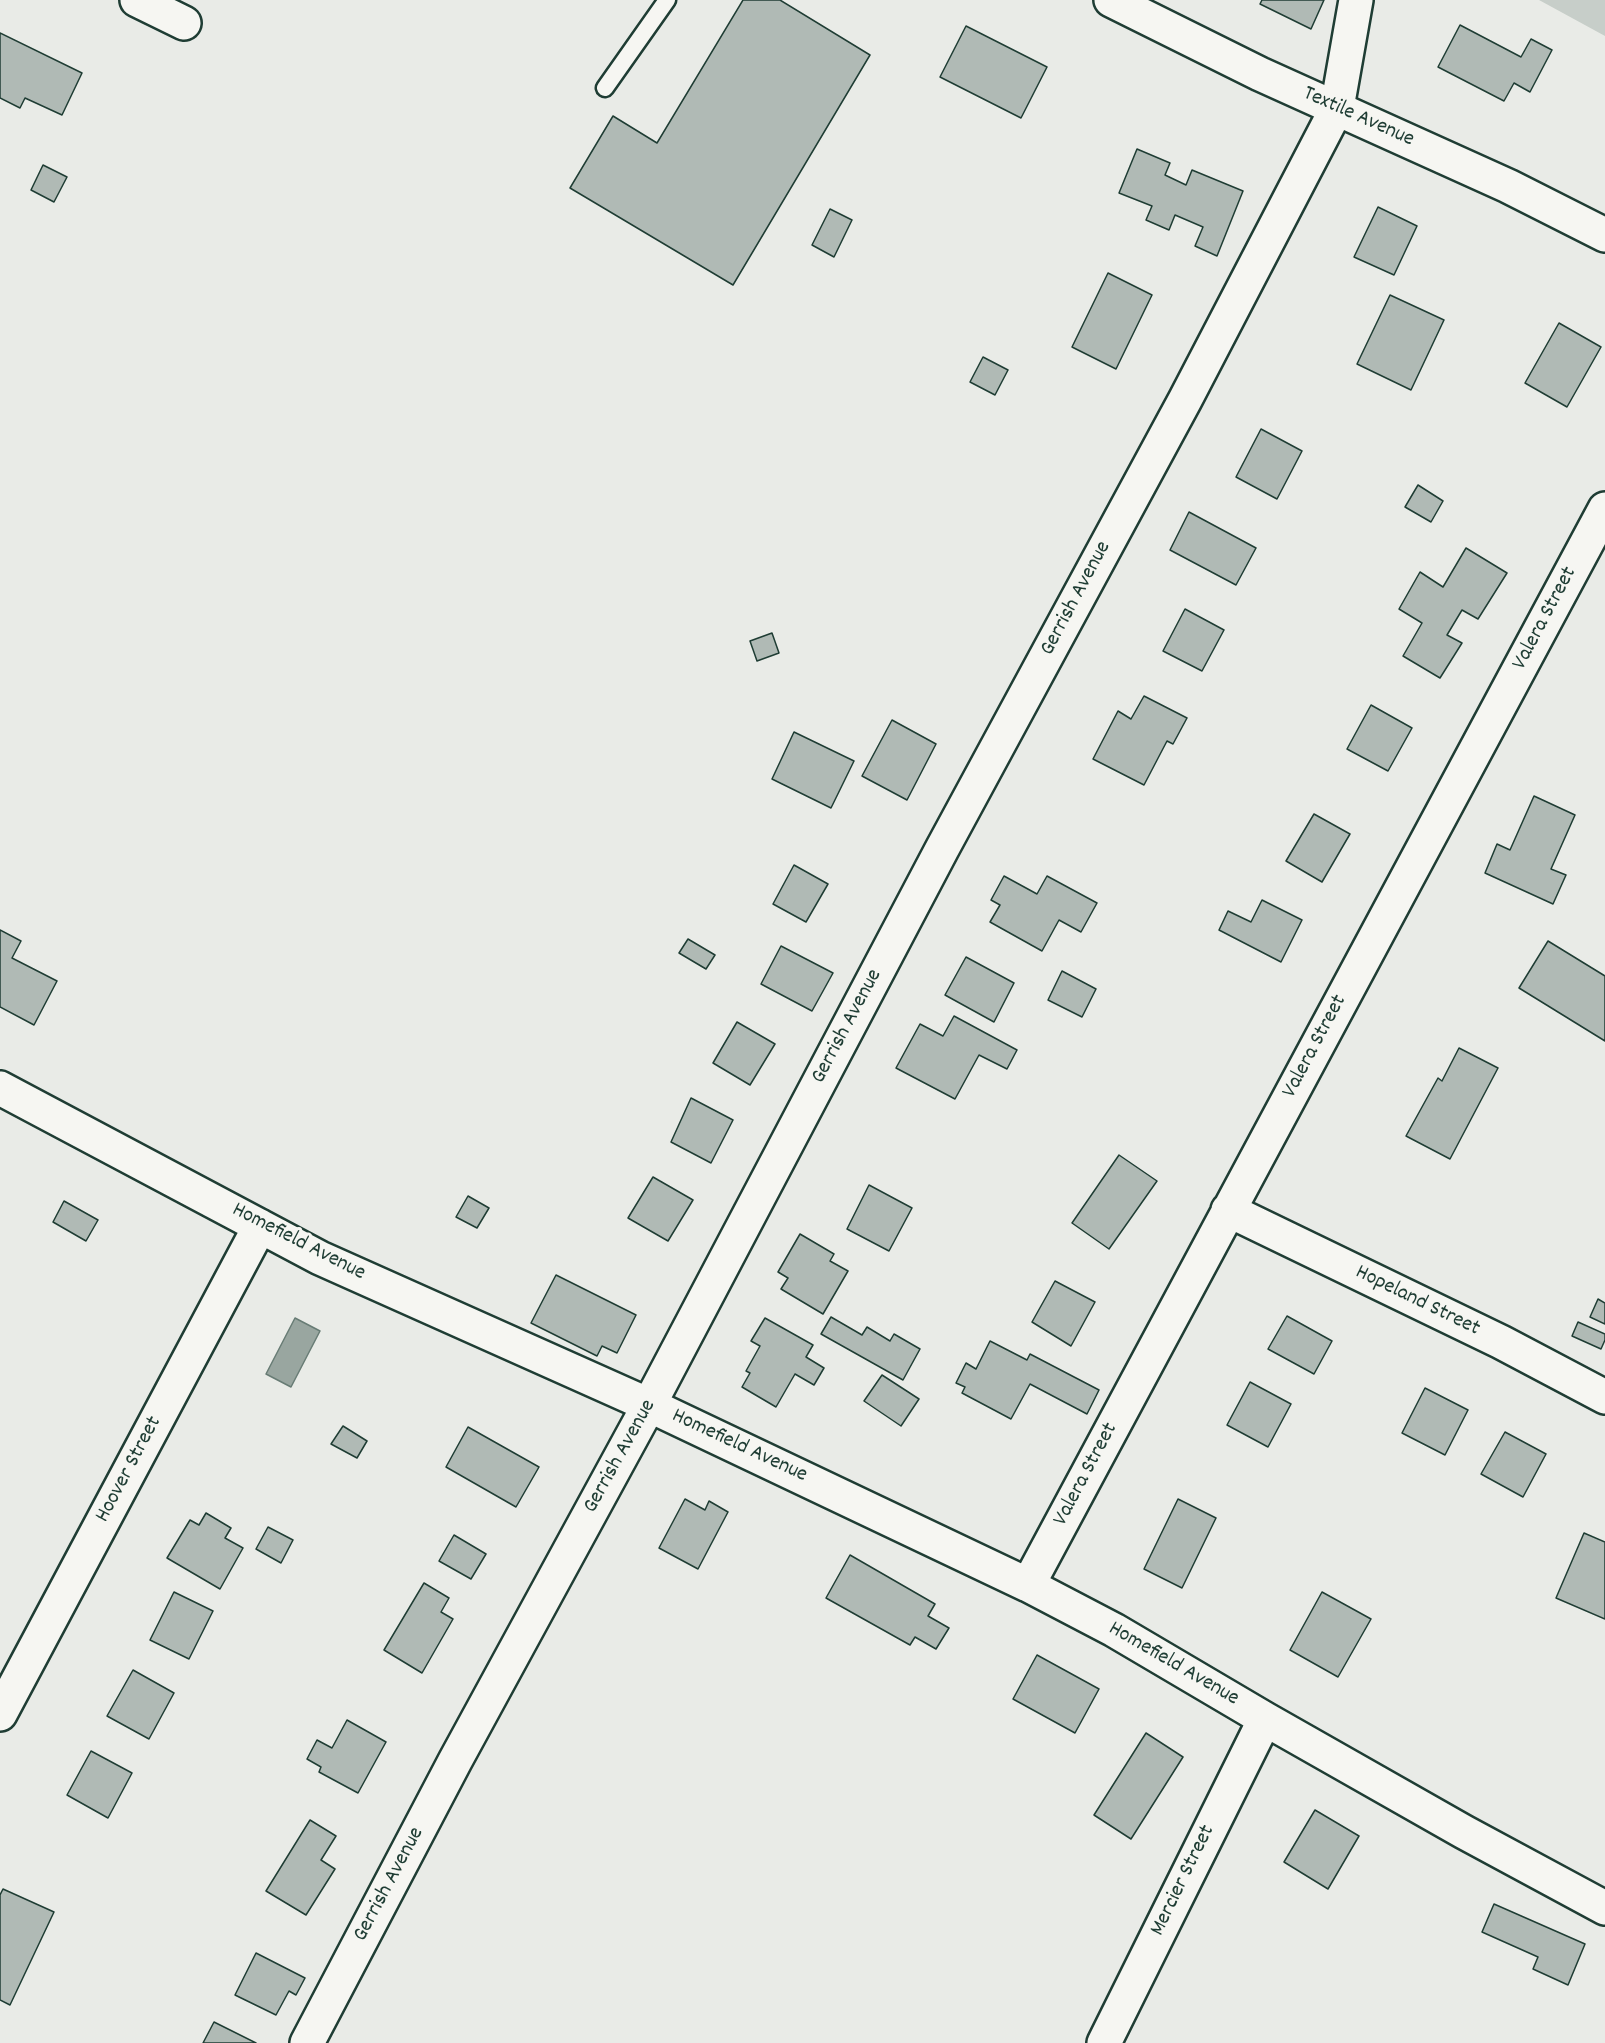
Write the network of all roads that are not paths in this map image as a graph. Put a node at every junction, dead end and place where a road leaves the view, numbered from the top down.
1 (137, 0) edge
2 (667, 0) edge
3 (1111, 0) edge
4 (1356, 0) edge
5 (184, 23) dead end
6 (605, 88) dead end
7 (1337, 108) junction
8 (1605, 235) edge
9 (1605, 509) edge
10 (0, 1088) edge
11 (1228, 1210) junction
12 (260, 1226) junction
13 (1605, 1396) edge
14 (649, 1405) junction
15 (1028, 1585) junction
16 (0, 1714) edge
17 (1265, 1719) junction
18 (1605, 1908) edge
19 (307, 2043) edge
20 (1104, 2043) edge

1 - 5 street
2 - 6 lane
3 - 7 street, Textile Avenue
4 - 7 street, Gerrish Avenue
7 - 8 street, Textile Avenue
7 - 14 street, Gerrish Avenue
9 - 11 street, Valera Street
10 - 12 street, Homefield Avenue
11 - 13 street, Hopeland Street
11 - 15 street, Valera Street
12 - 14 street, Homefield Avenue
12 - 16 street, Hoover Street
14 - 15 street, Homefield Avenue
14 - 19 street, Gerrish Avenue
15 - 17 street, Homefield Avenue
17 - 18 street, Homefield Avenue
17 - 20 street, Mercier Street

